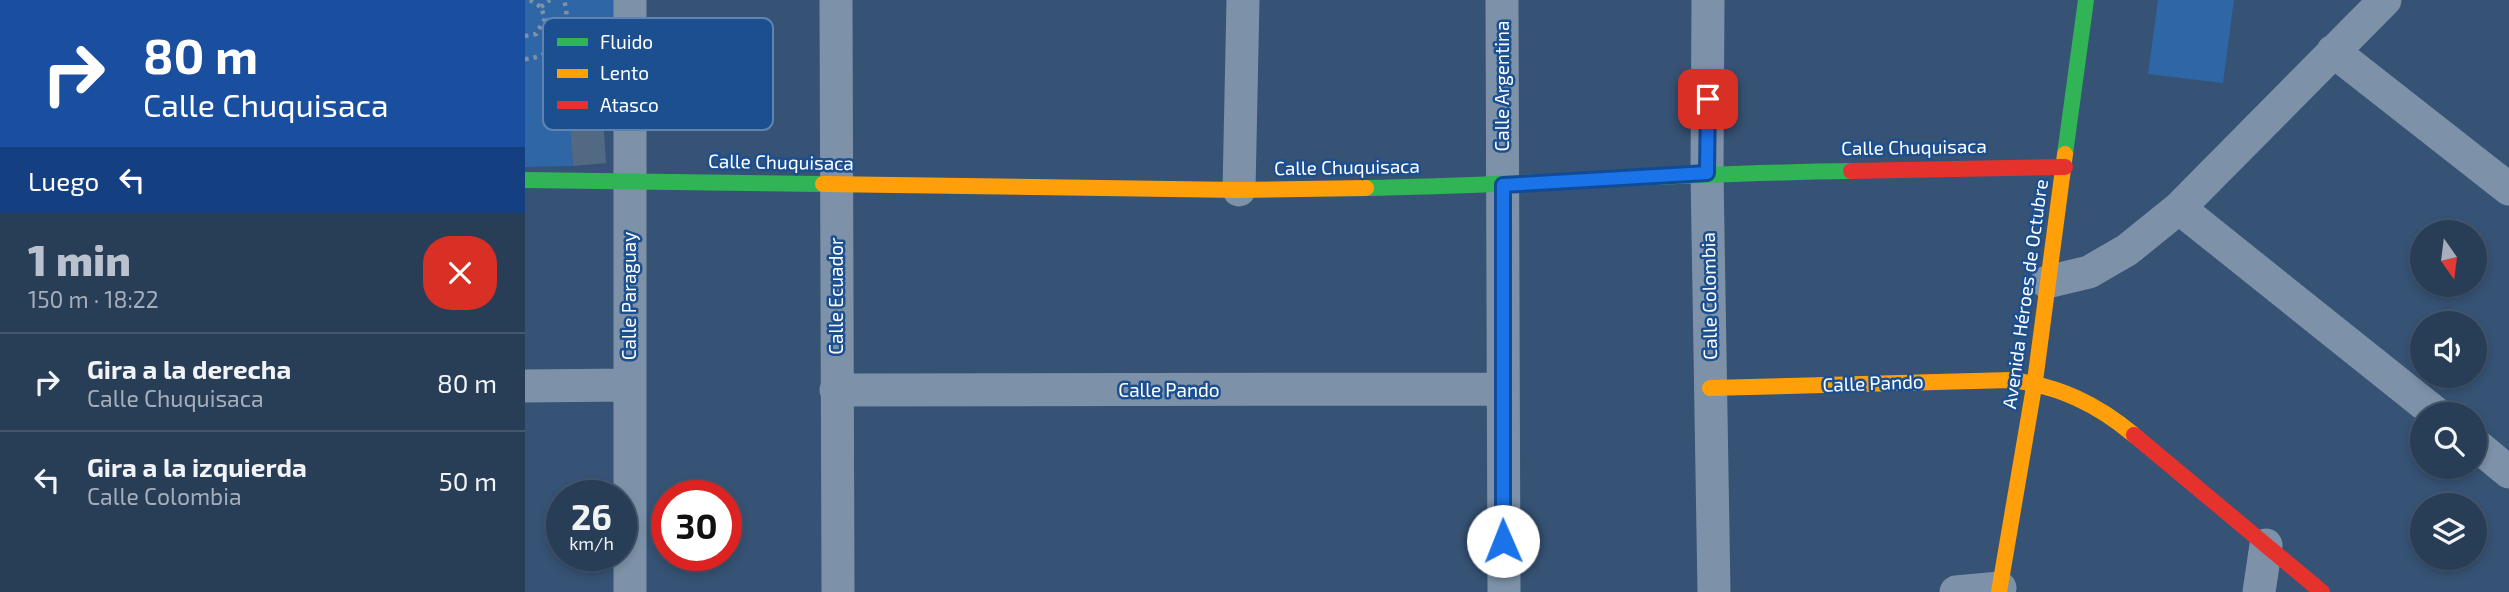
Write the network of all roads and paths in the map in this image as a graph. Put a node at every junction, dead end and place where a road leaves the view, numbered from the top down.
1 (530, 0) edge
2 (550, 0) edge
3 (564, 0) edge
4 (630, 0) edge
5 (836, 0) edge
6 (1243, 0) edge
7 (1502, 0) edge
8 (1708, 0) edge
9 (2086, 0) edge
10 (2385, 0) edge
11 (541, 7) junction
12 (566, 18) edge
13 (630, 18) edge
14 (543, 19) edge
15 (543, 26) edge
16 (525, 36) edge
17 (2333, 51) junction
18 (543, 55) edge
19 (525, 59) edge
20 (630, 130) edge
21 (2064, 167) junction
22 (1707, 173) junction
23 (525, 180) edge
24 (630, 180) junction
25 (837, 184) junction
26 (1503, 185) junction
27 (2509, 189) edge
28 (1239, 190) junction
29 (2179, 208) junction
30 (2047, 282) junction
31 (2035, 381) junction
32 (629, 385) junction
33 (525, 386) edge
34 (1710, 388) junction
35 (1502, 389) junction
36 (836, 390) junction
37 (2422, 402) edge
38 (2487, 454) edge
39 (2509, 472) edge
40 (2266, 545) junction
41 (1999, 590) edge
42 (630, 592) edge
43 (838, 592) edge
44 (1504, 592) edge
45 (1714, 592) edge
46 (1955, 592) edge
47 (2259, 592) edge
48 (2322, 592) edge

1 - 11 path
2 - 11 path
3 - 12 path
4 - 13 street, Calle Paraguay
5 - 25 street, Calle Ecuador
6 - 28 street
7 - 26 street, Calle Argentina
8 - 22 street, Calle Colombia
9 - 21 street, Avenida Héroes de Octubre
10 - 17 street
11 - 14 path
15 - 16 path
17 - 27 street
17 - 29 street
18 - 19 path
20 - 24 street, Calle Paraguay
21 - 22 street, Calle Chuquisaca
21 - 30 street, Avenida Héroes de Octubre
22 - 26 street, Calle Chuquisaca
22 - 34 street, Calle Colombia
23 - 24 street, Calle Chuquisaca
24 - 25 street, Calle Chuquisaca
24 - 32 street, Calle Paraguay
25 - 28 street, Calle Chuquisaca
25 - 36 street, Calle Ecuador
26 - 28 street, Calle Chuquisaca
26 - 35 street, Calle Argentina
29 - 30 street
29 - 37 street
30 - 31 street, Avenida Héroes de Octubre
31 - 34 street, Calle Pando
31 - 40 street, Calle Pando
31 - 41 street, Avenida Héroes de Octubre
32 - 33 street
32 - 42 street, Calle Paraguay
34 - 45 street, Calle Colombia
35 - 36 street, Calle Pando
35 - 44 street, Calle Argentina
36 - 43 street, Calle Ecuador
38 - 39 street
40 - 47 street
40 - 48 street, Calle Pando
41 - 46 street

